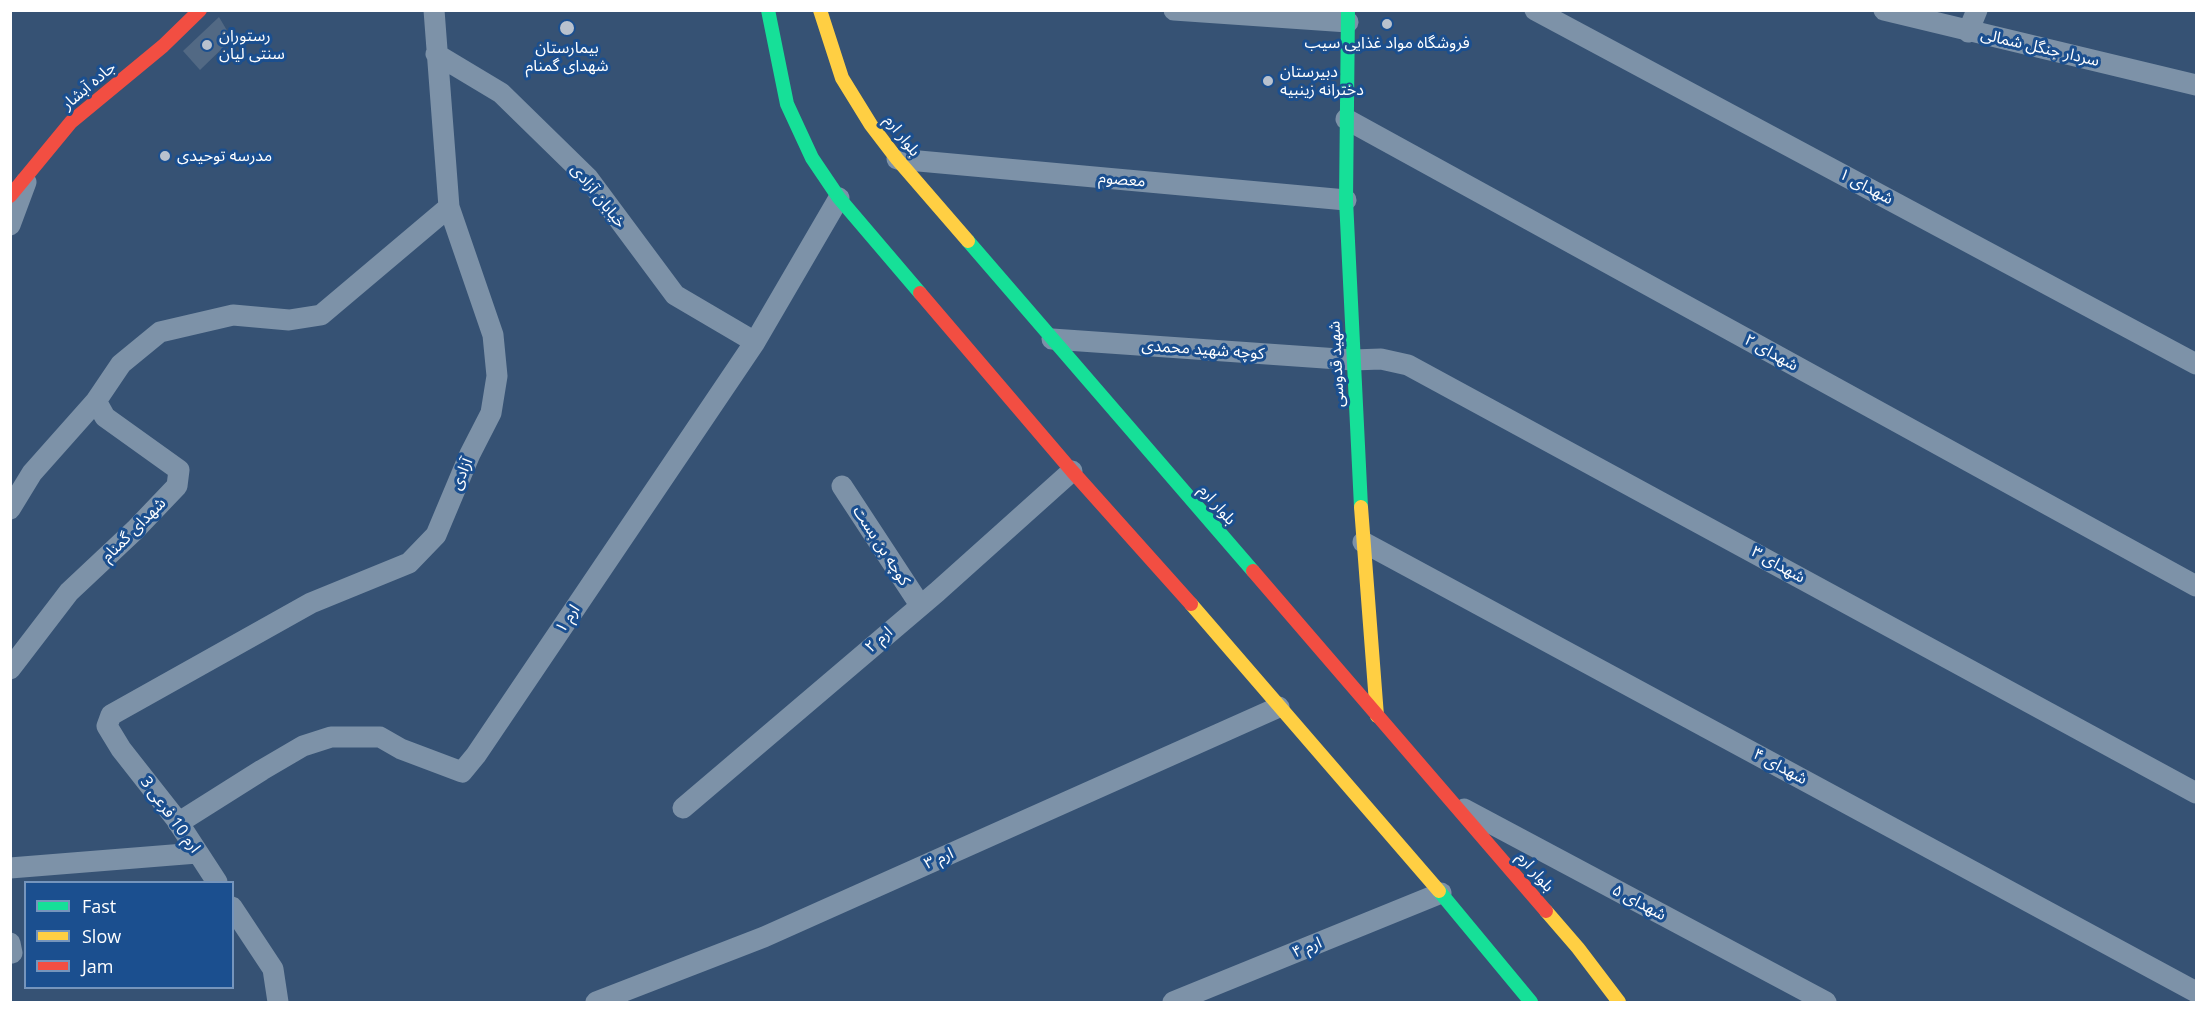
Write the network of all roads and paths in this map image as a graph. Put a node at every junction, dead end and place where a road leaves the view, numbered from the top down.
1 (200, 10) edge
2 (434, 10) edge
3 (768, 10) edge
4 (820, 10) edge
5 (1174, 10) edge
6 (1535, 10) edge
7 (1884, 10) edge
8 (1977, 10) edge
9 (1348, 16) edge
10 (1968, 32) junction
11 (436, 54) junction
12 (2196, 85) edge
13 (1346, 119) junction
14 (897, 159) junction
15 (29, 173) junction
16 (10, 196) edge
17 (839, 198) junction
18 (1346, 200) junction
19 (449, 207) junction
20 (10, 225) edge
21 (1052, 339) junction
22 (755, 342) junction
23 (1353, 360) junction
24 (2196, 364) edge
25 (96, 401) junction
26 (1072, 471) junction
27 (842, 486) dead end
28 (10, 509) edge
29 (1362, 542) junction
30 (2196, 586) edge
31 (920, 605) junction
32 (10, 669) edge
33 (1279, 707) junction
34 (1377, 716) junction
35 (121, 749) joint
36 (2196, 793) edge
37 (1453, 803) junction
38 (684, 808) dead end
39 (178, 823) junction
40 (197, 853) junction
41 (10, 868) edge
42 (216, 881) edge
43 (1441, 893) junction
44 (234, 910) edge
45 (2196, 992) edge
46 (278, 1002) edge
47 (596, 1002) edge
48 (1173, 1002) edge
49 (1531, 1002) edge
50 (1619, 1002) edge
51 (1826, 1002) edge

1 - 15 main road, جاده آبشار
2 - 11 street, آزادی
3 - 17 main road
4 - 14 main road, بلوار ارم
5 - 9 street
6 - 24 street, شهدای ۱
7 - 10 street, سردار جنگل شمالی
8 - 10 street
9 - 13 main road, شهید قدوسی
10 - 12 street, سردار جنگل شمالی
11 - 19 street, آزادی
11 - 22 street, خیابان آزادی
13 - 18 main road, شهید قدوسی
13 - 30 street, شهدای ۲
14 - 18 street, معصوم
14 - 21 main road, بلوار ارم
15 - 16 main road, جاده آبشار
15 - 20 street
17 - 22 street, ارم ۱
17 - 26 main road
18 - 23 main road, شهید قدوسی
19 - 25 street
19 - 35 street, آزادی
21 - 23 street, کوچه شهید محمدی
21 - 34 main road, بلوار ارم
22 - 39 street, ارم ۱
23 - 29 main road, شهید قدوسی
23 - 36 street, شهدای ۳
25 - 28 street
25 - 32 street, شهدای گمنام
26 - 31 street, ارم ۲
26 - 33 main road
27 - 31 street, کوچه بن بست
29 - 34 main road, شهید قدوسی
29 - 45 street, شهدای ۴
31 - 38 street, ارم ۲
33 - 43 main road
33 - 47 street, ارم ۳
34 - 37 main road, بلوار ارم
35 - 39 street, ارم 10 فرعی 3
37 - 50 main road, بلوار ارم
37 - 51 street, شهدای ۵
39 - 40 street, ارم 10 فرعی 3
40 - 41 street
40 - 42 street, ارم 10 فرعی 3
43 - 48 street, ارم ۴
43 - 49 main road
44 - 46 street

